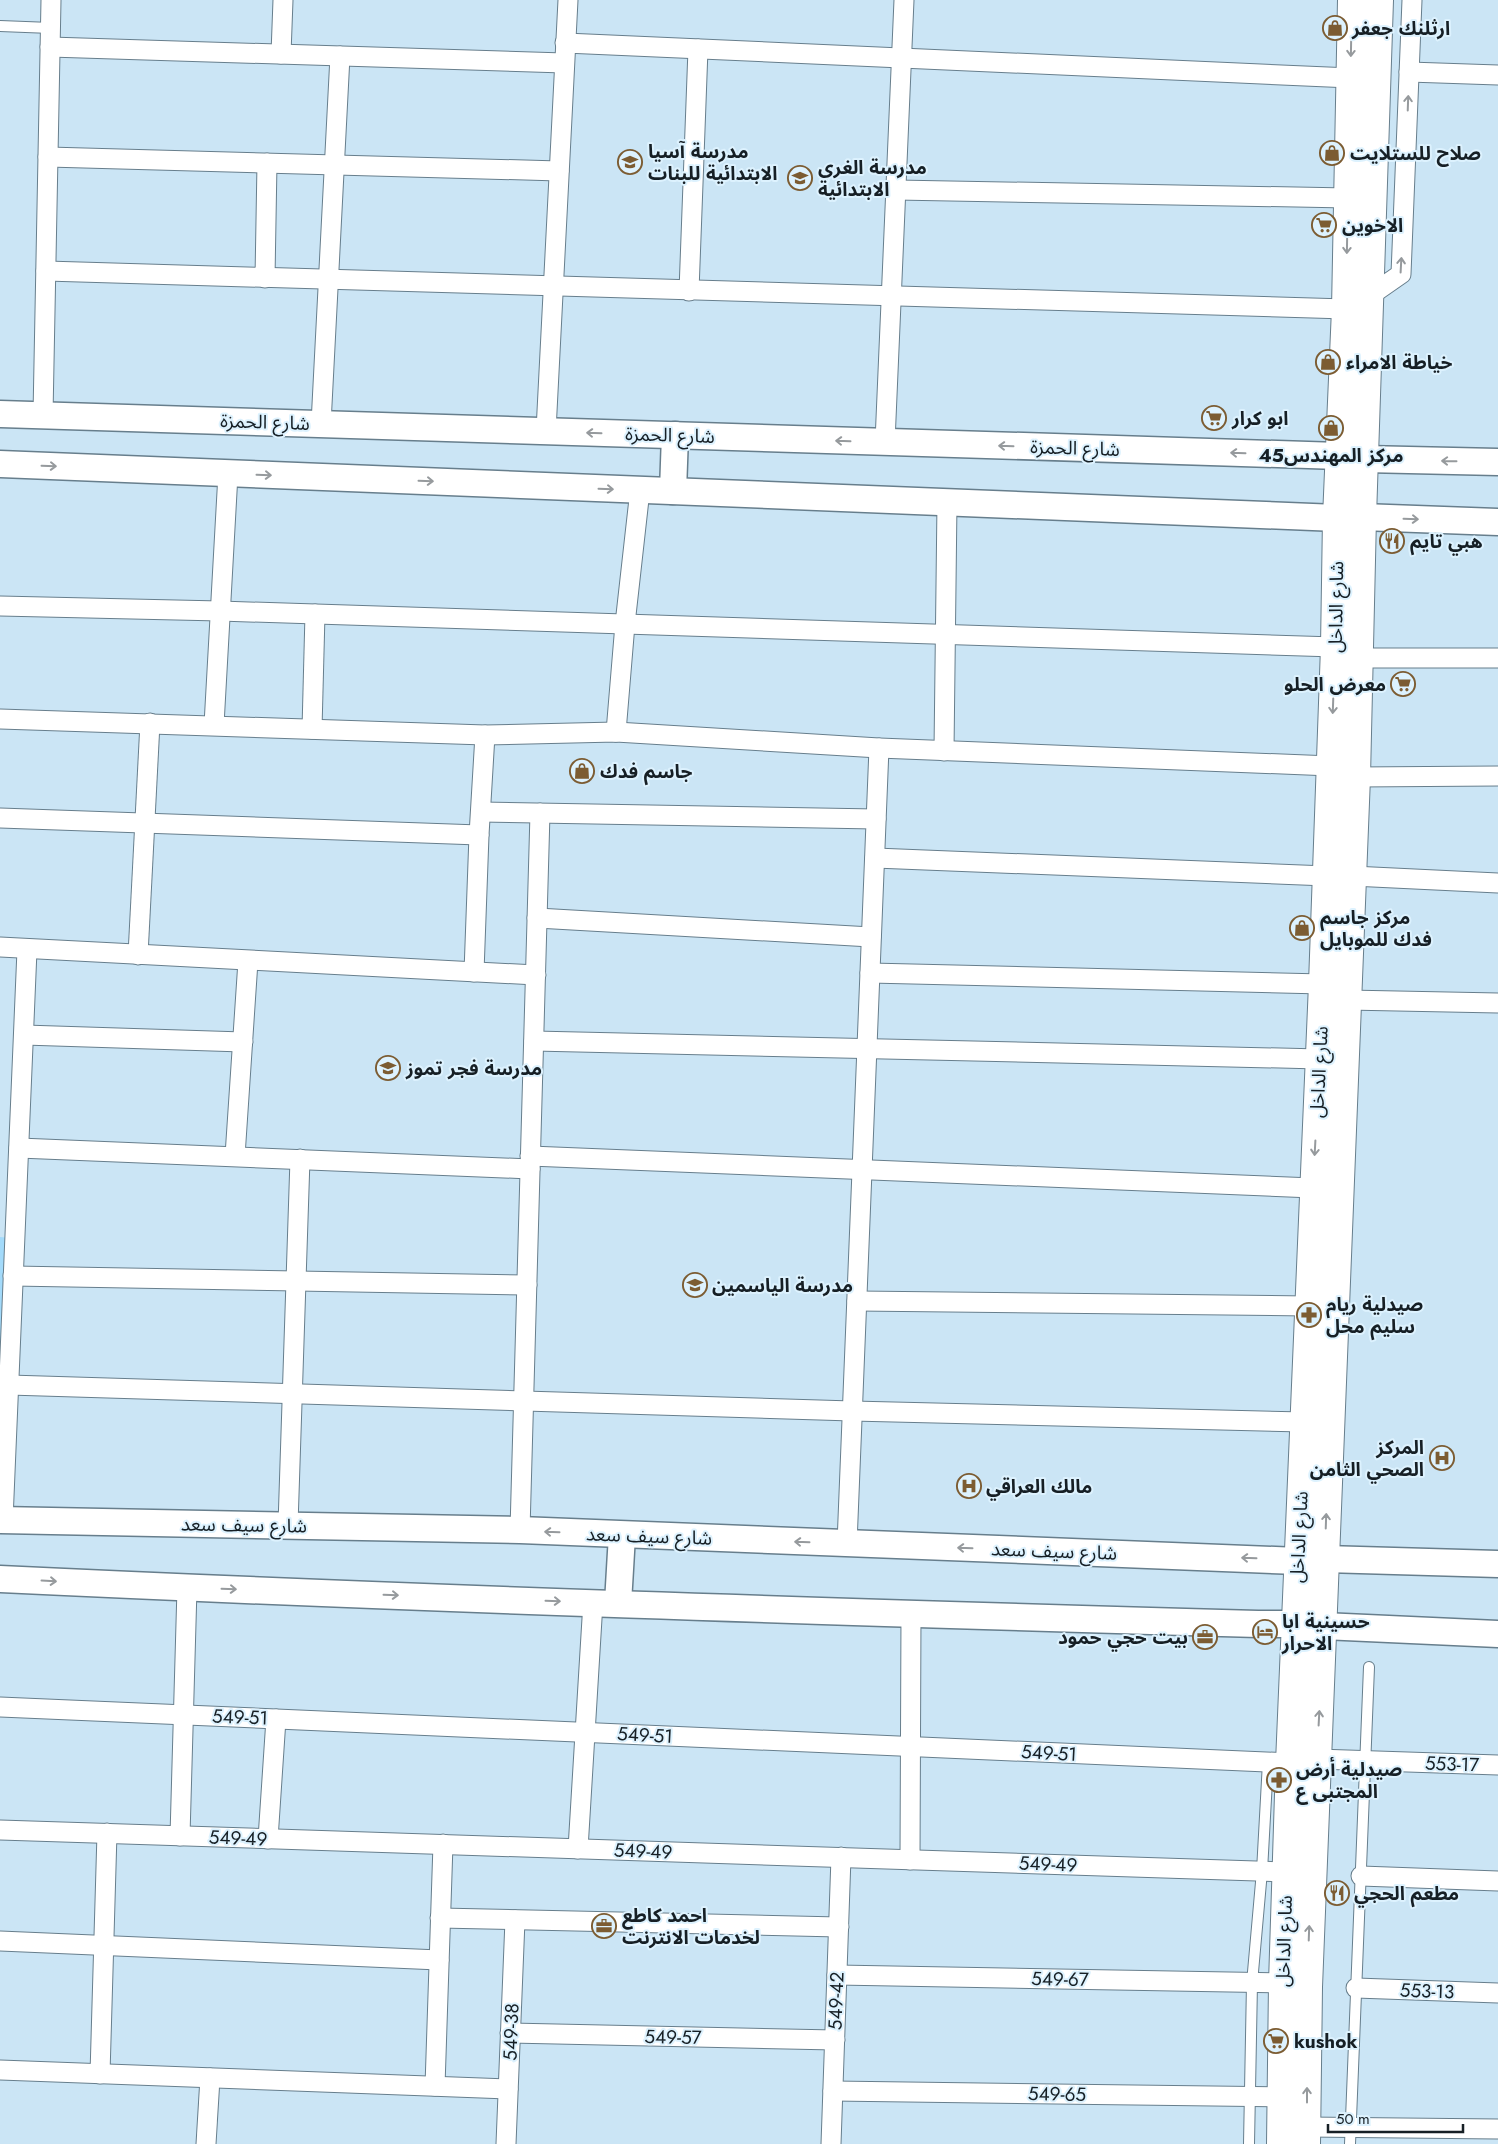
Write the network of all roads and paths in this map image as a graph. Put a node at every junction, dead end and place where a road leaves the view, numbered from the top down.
1 (51, 0) edge
2 (283, 0) edge
3 (568, 0) edge
4 (904, 0) edge
5 (1352, 0) edge
6 (1379, 0) edge
7 (1412, 0) edge
8 (0, 26) edge
9 (50, 28) junction
10 (566, 43) junction
11 (50, 47) junction
12 (698, 49) junction
13 (281, 54) junction
14 (340, 56) junction
15 (902, 58) junction
16 (564, 63) junction
17 (1409, 72) junction
18 (1498, 75) edge
19 (1350, 78) junction
20 (48, 157) junction
21 (267, 163) junction
22 (335, 165) junction
23 (559, 171) junction
24 (896, 190) junction
25 (1348, 198) junction
26 (46, 271) junction
27 (265, 278) junction
28 (328, 280) junction
29 (553, 286) junction
30 (689, 291) junction
31 (891, 297) junction
32 (1358, 303) junction
33 (0, 414) edge
34 (43, 415) junction
35 (321, 424) junction
36 (546, 431) junction
37 (675, 435) junction
38 (885, 442) junction
39 (1352, 458) junction
40 (1498, 462) edge
41 (0, 464) edge
42 (228, 474) junction
43 (640, 490) junction
44 (673, 491) junction
45 (947, 502) junction
46 (1349, 517) junction
47 (1498, 522) edge
48 (0, 606) edge
49 (220, 611) junction
50 (315, 614) junction
51 (625, 624) junction
52 (946, 635) junction
53 (1346, 653) junction
54 (1498, 658) edge
55 (0, 719) edge
56 (150, 723) junction
57 (214, 725) junction
58 (312, 729) junction
59 (616, 732) junction
60 (485, 735) junction
61 (879, 748) junction
62 (944, 751) junction
63 (1331, 766) junction
64 (1498, 776) edge
65 (1356, 777) junction
66 (481, 812) junction
67 (540, 813) junction
68 (0, 818) edge
69 (876, 820) junction
70 (146, 824) junction
71 (479, 835) junction
72 (875, 858) junction
73 (1340, 876) junction
74 (1498, 883) edge
75 (537, 918) junction
76 (871, 937) junction
77 (0, 947) edge
78 (27, 950) junction
79 (138, 955) junction
80 (248, 961) junction
81 (474, 972) junction
82 (870, 973) junction
83 (536, 975) junction
84 (1324, 984) junction
85 (1347, 1000) junction
86 (1498, 1003) edge
87 (24, 1035) junction
88 (534, 1040) junction
89 (243, 1042) junction
90 (867, 1048) junction
91 (1320, 1059) junction
92 (19, 1148) junction
93 (235, 1156) junction
94 (300, 1159) junction
95 (530, 1162) junction
96 (862, 1168) junction
97 (1313, 1188) junction
98 (14, 1276) junction
99 (296, 1281) junction
100 (527, 1285) junction
101 (856, 1301) junction
102 (1308, 1306) junction
103 (9, 1386) junction
104 (292, 1394) junction
105 (523, 1401) junction
106 (852, 1411) junction
107 (1304, 1422) junction
108 (2, 1520) edge
109 (288, 1525) junction
110 (520, 1530) junction
111 (622, 1534) junction
112 (847, 1544) junction
113 (1325, 1559) junction
114 (1298, 1561) junction
115 (1498, 1564) edge
116 (0, 1579) edge
117 (187, 1588) junction
118 (606, 1603) junction
119 (911, 1614) junction
120 (1295, 1624) junction
121 (1323, 1626) junction
122 (1498, 1634) edge
123 (1369, 1668) dead end
124 (0, 1707) edge
125 (185, 1715) junction
126 (276, 1719) junction
127 (585, 1732) junction
128 (910, 1747) junction
129 (1317, 1759) junction
130 (1365, 1760) junction
131 (1279, 1763) junction
132 (1498, 1765) edge
133 (0, 1830) edge
134 (106, 1834) junction
135 (180, 1836) junction
136 (268, 1839) junction
137 (443, 1844) junction
138 (578, 1849) junction
139 (841, 1857) junction
140 (910, 1860) junction
141 (1274, 1872) junction
142 (1360, 1876) junction
143 (1498, 1881) edge
144 (440, 1918) junction
145 (515, 1920) junction
146 (839, 1927) junction
147 (0, 1941) edge
148 (104, 1945) junction
149 (439, 1960) junction
150 (837, 1975) junction
151 (1252, 1983) junction
152 (1283, 1983) junction
153 (1356, 1988) junction
154 (1498, 1993) edge
155 (510, 2033) junction
156 (835, 2040) junction
157 (0, 2070) edge
158 (100, 2074) junction
159 (210, 2078) junction
160 (435, 2086) junction
161 (508, 2089) junction
162 (833, 2091) junction
163 (1252, 2097) junction
164 (1282, 2098) junction
165 (1498, 2129) edge
166 (1306, 2136) edge
167 (1350, 2136) edge
168 (206, 2144) edge
169 (506, 2144) edge
170 (831, 2144) edge
171 (1249, 2144) edge
172 (1281, 2144) edge

1 - 9 street
2 - 13 street
3 - 10 street
4 - 15 street
5 -> 19 main road, شارع الداخل
6 - 32 main road, شارع الداخل
7 - 17 street
8 - 9 lane
9 - 11 street
10 - 12 street
10 - 16 street
11 - 13 street
11 - 20 street
12 - 15 street
12 - 30 street
13 - 14 street
14 - 16 street
14 - 22 street
15 - 19 street
15 - 24 street
16 - 23 street
17 - 18 street
32 -> 17 street
19 - 25 main road, شارع الداخل
20 - 21 street
20 - 26 street
21 - 22 street
21 - 27 street
22 - 23 street
22 - 28 street
23 - 29 street
24 - 25 street
24 - 31 street
25 -> 32 main road, شارع الداخل
26 - 27 street
26 - 34 street
27 - 28 street
28 - 29 street
28 - 35 street
29 - 30 street
29 - 36 street
30 - 31 street
31 - 32 street
31 - 38 street
32 - 39 main road, شارع الداخل
33 - 34 street, شارع الحمزة
34 - 35 street, شارع الحمزة
35 - 36 street, شارع الحمزة
37 -> 36 street, شارع الحمزة
38 -> 37 street, شارع الحمزة
37 - 44 street
39 -> 38 street, شارع الحمزة
40 -> 39 street, شارع الحمزة
39 - 46 main road, شارع الداخل
41 -> 42 street
42 -> 43 street
42 - 49 street
43 - 44 street
43 - 51 street
44 - 45 street
45 - 46 street
45 - 52 street
46 -> 47 street
46 - 53 main road, شارع الداخل
48 - 49 street
49 - 50 street
49 - 57 street
50 - 51 street
50 - 58 street
51 - 52 street
51 - 59 street
52 - 53 street
52 - 62 street
53 - 54 street
53 -> 63 main road, شارع الداخل
53 - 65 main road, شارع الداخل
55 - 56 street
56 - 57 street
56 - 70 street
57 - 58 street
58 - 60 street
59 - 60 street
59 - 61 street
60 - 66 street
61 - 62 street
61 - 69 street
62 - 63 street
63 - 73 main road, شارع الداخل
64 - 65 street
65 - 73 main road, شارع الداخل
66 - 67 street
66 - 71 street
67 - 69 street
67 - 75 street
68 - 70 street
69 - 72 street
70 - 71 street
70 - 79 street
71 - 81 street
72 - 73 street
72 - 76 street
73 - 74 street
73 - 84 main road, شارع الداخل
73 - 85 main road, شارع الداخل
75 - 76 street
75 - 83 street
76 - 82 street
77 - 78 street
78 - 79 street
78 - 87 street
79 - 80 street
80 - 81 street
80 - 89 street
81 - 83 street
82 - 84 street
82 - 90 street
83 - 88 street
84 - 91 main road, شارع الداخل
85 - 86 street
113 -> 85 main road, شارع الداخل
87 - 89 street
87 - 92 street
88 - 90 street
88 - 95 street
89 - 93 street
90 - 91 street
90 - 96 street
91 -> 97 main road, شارع الداخل
92 - 93 street
92 - 98 street
93 - 94 street
94 - 95 street
94 - 99 street
95 - 96 street
95 - 100 street
96 - 97 street
96 - 101 street
97 - 102 main road, شارع الداخل
98 - 99 street
98 - 103 street
99 - 100 street
99 - 104 street
100 - 105 street
101 - 102 street
101 - 106 street
102 - 107 main road, شارع الداخل
103 - 104 street
103 - 108 street
104 - 105 street
104 - 109 street
105 - 106 street
105 - 110 street
106 - 107 street
106 - 112 street
107 - 114 main road, شارع الداخل
108 - 109 street, شارع سيف سعد
109 - 110 street, شارع سيف سعد
111 -> 110 street, شارع سيف سعد
112 -> 111 street, شارع سيف سعد
111 - 118 street
114 -> 112 street, شارع سيف سعد
113 - 115 street
113 - 121 main road, شارع الداخل
114 - 120 main road, شارع الداخل
116 -> 117 street
117 -> 118 street
117 - 125 street
118 - 119 street
118 - 127 street
119 - 120 street
119 - 128 street
120 - 131 main road, شارع الداخل
121 - 122 street
129 -> 121 main road, شارع الداخل
123 - 130 lane
124 - 125 street, 549-51
125 - 126 street, 549-51
125 - 135 street
126 - 127 street, 549-51
126 - 136 street
127 - 128 street, 549-51
127 - 138 street
128 - 131 street, 549-51
128 - 140 street
129 - 130 street, 553-17
166 -> 129 main road, شارع الداخل
130 - 132 street, 553-17
130 - 142 lane
131 - 141 main road, شارع الداخل
133 - 134 street, 549-49
134 - 135 street, 549-49
134 - 148 street
135 - 136 street, 549-49
136 - 137 street, 549-49
137 - 138 street, 549-49
137 - 144 street
138 - 139 street, 549-49
139 - 140 street, 549-49
139 - 146 street, 549-42
140 - 141 street, 549-49
141 - 151 lane
141 - 152 main road, شارع الداخل
142 - 143 street
142 - 153 lane
144 - 145 street
144 - 149 street
145 - 146 street
145 - 155 street, 549-38
146 - 150 street, 549-42
147 - 148 street
148 - 149 street
148 - 158 street
149 - 160 street
150 - 151 street, 549-67
150 - 156 street, 549-42
151 - 152 street, 549-67
151 - 163 lane
152 - 164 main road, شارع الداخل
153 - 154 street, 553-13
153 - 167 lane
155 - 156 street, 549-57
155 - 161 street, 549-38
156 - 162 street, 549-42
157 - 158 street
158 - 159 street
159 - 160 street
159 - 168 street
160 - 161 street
161 - 169 street, 549-38
162 - 163 street, 549-65
162 - 170 street, 549-42
163 - 164 street, 549-65
163 - 171 lane
164 - 172 main road, شارع الداخل
165 - 167 street
166 - 167 street

